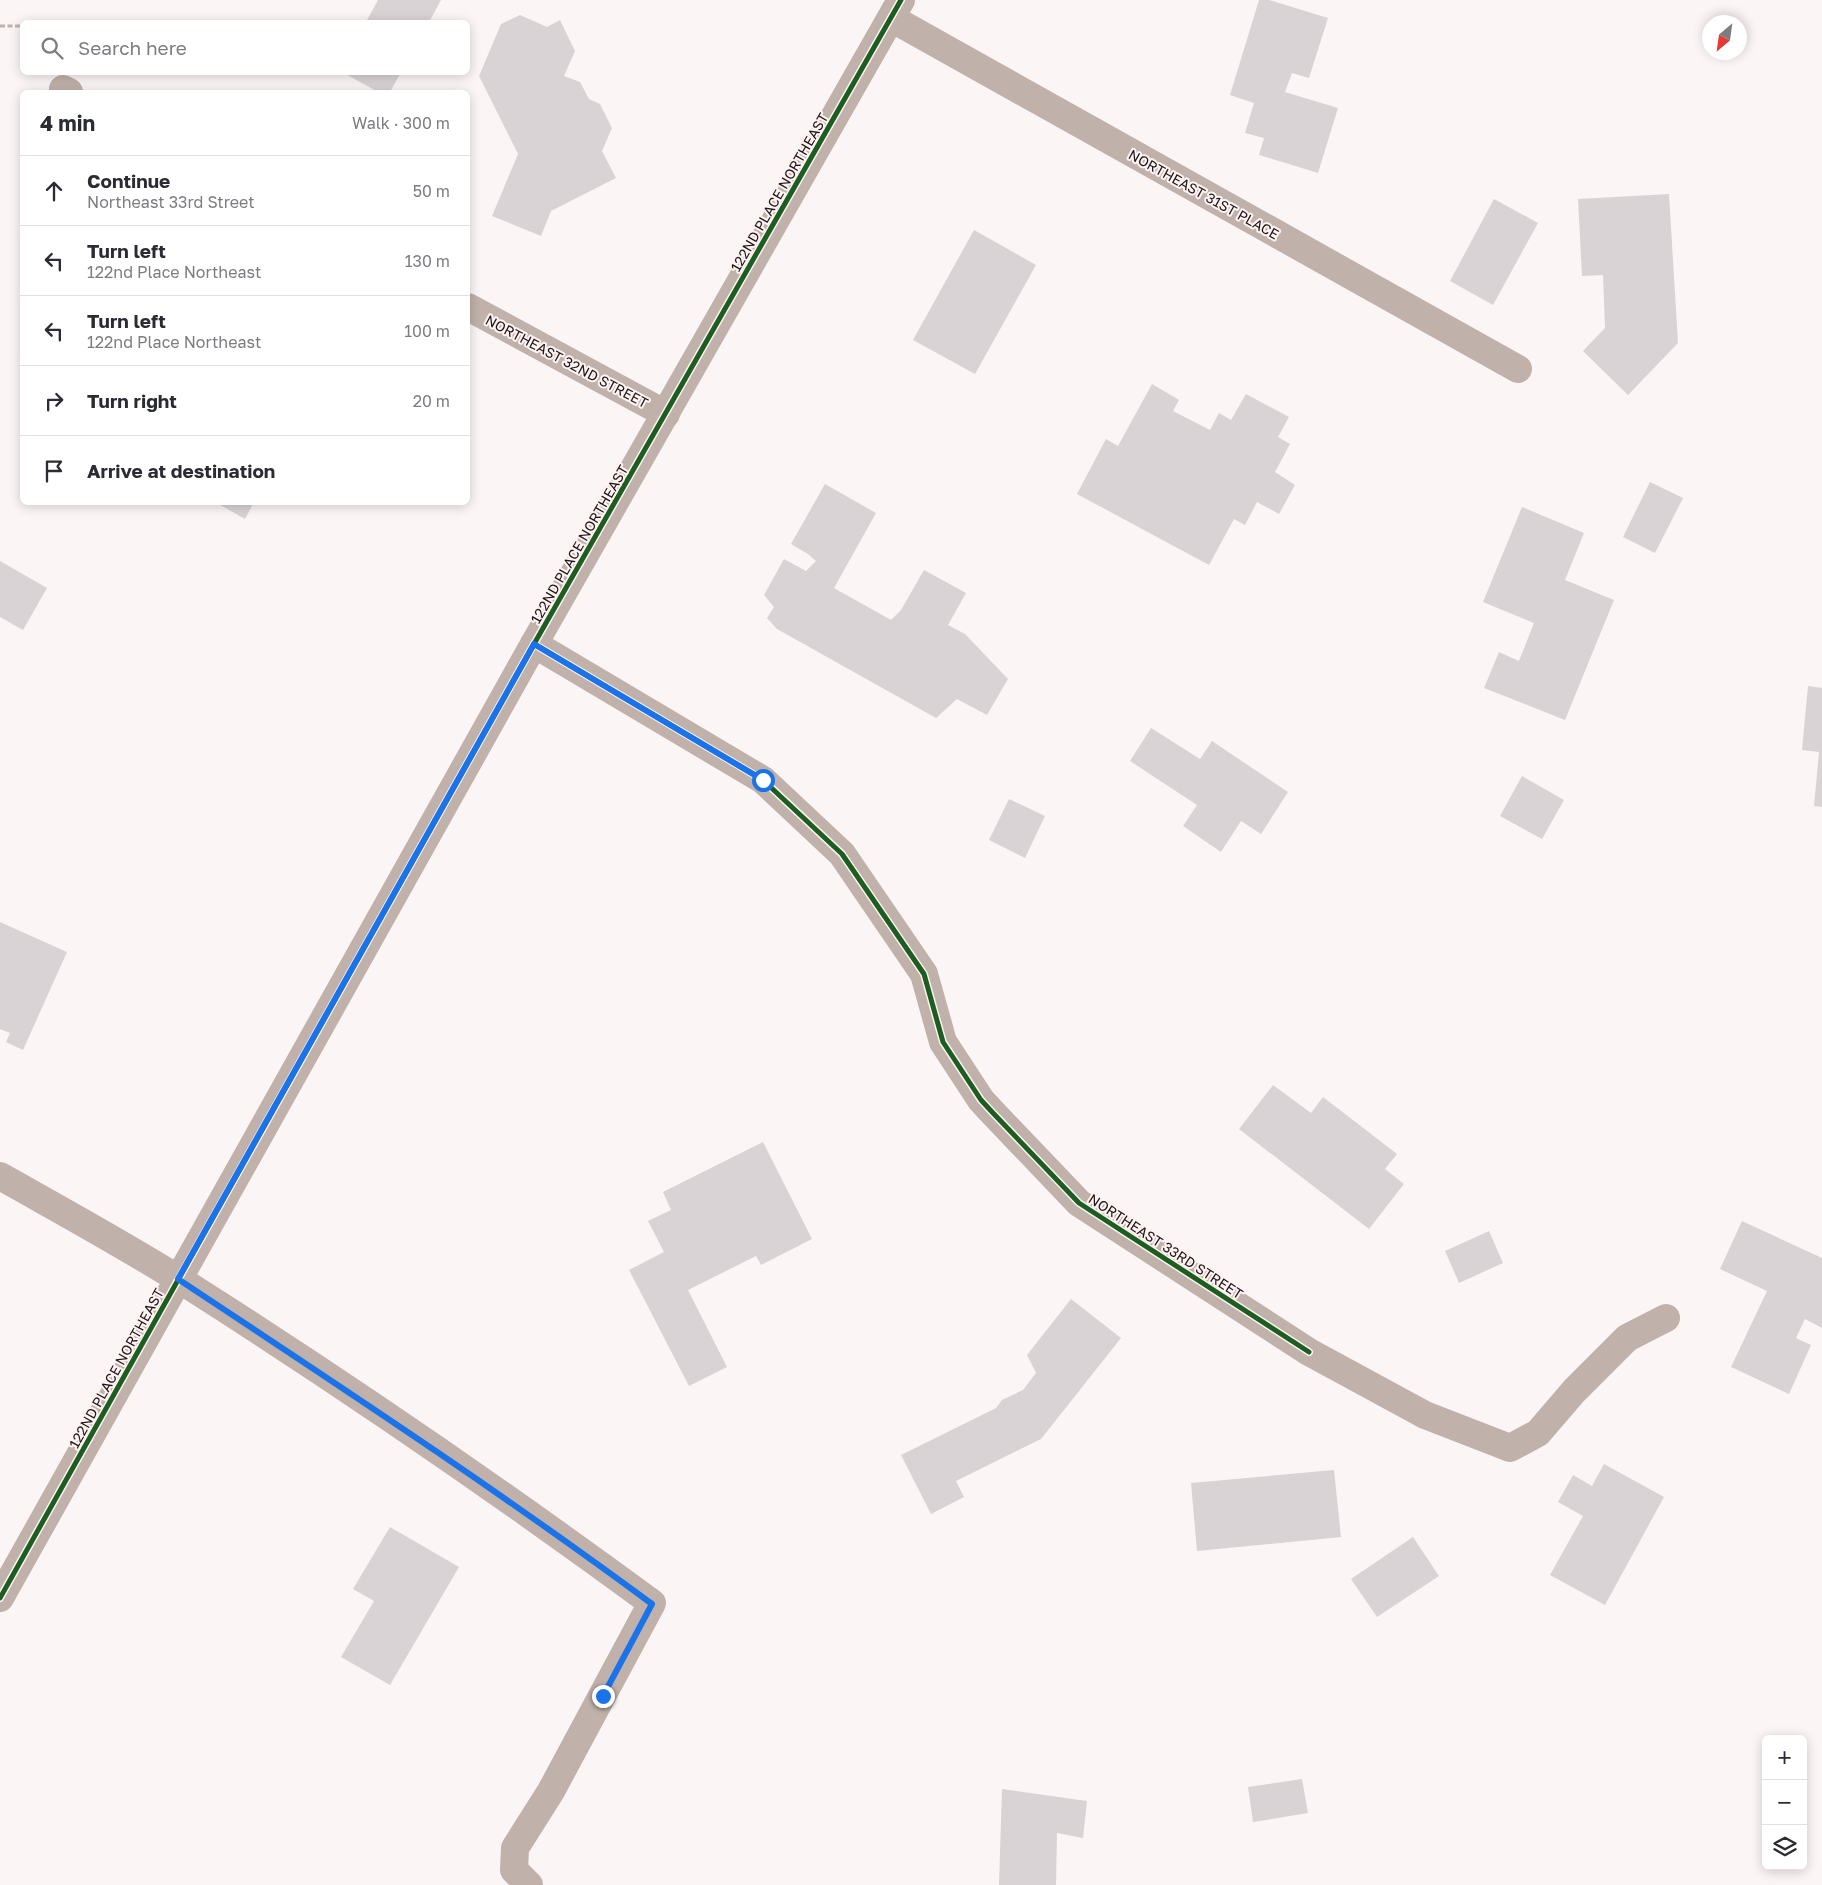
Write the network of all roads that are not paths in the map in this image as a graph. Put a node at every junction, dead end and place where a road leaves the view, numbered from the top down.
1 (896, 9) edge
2 (470, 309) edge
3 (1518, 370) dead end
4 (666, 414) junction
5 (534, 644) junction
6 (0, 1176) edge
7 (178, 1279) junction
8 (1666, 1318) dead end
9 (0, 1598) edge
10 (530, 1885) edge

1 - 3 street, NORTHEAST 31ST PLACE
1 - 4 street, 122ND PLACE NORTHEAST
2 - 4 street, NORTHEAST 32ND STREET
4 - 5 street, 122ND PLACE NORTHEAST
5 - 7 street, 122ND PLACE NORTHEAST
5 - 8 street, NORTHEAST 33RD STREET
6 - 7 street, 122ND PLACE NORTHEAST
7 - 9 street, 122ND PLACE NORTHEAST
7 - 10 street, 122ND PLACE NORTHEAST

